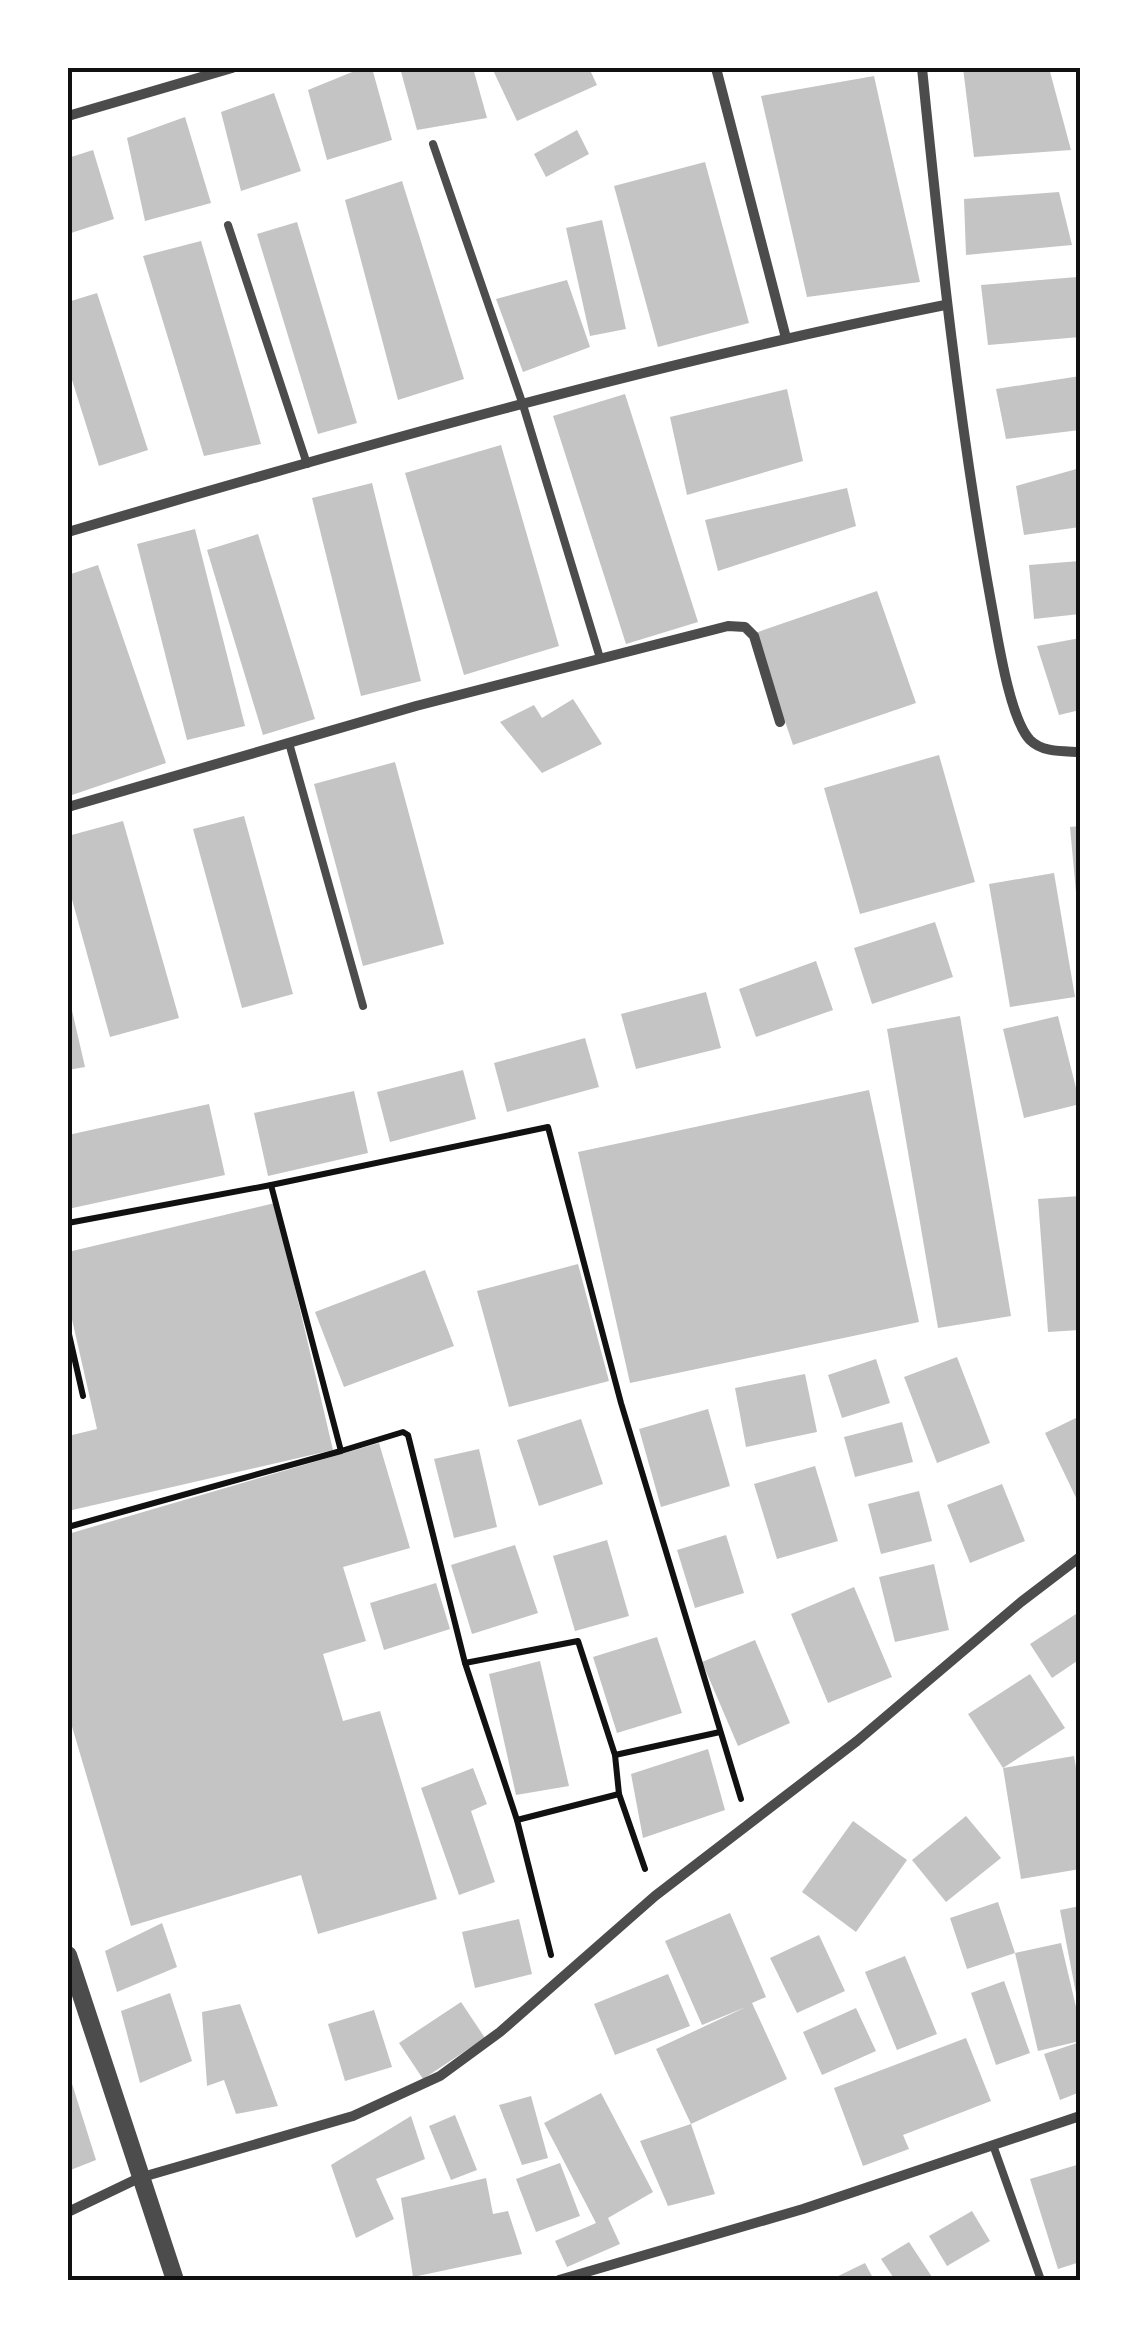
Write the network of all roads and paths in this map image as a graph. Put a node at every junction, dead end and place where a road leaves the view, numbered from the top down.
1 (232, 68) edge
2 (716, 68) edge
3 (922, 68) edge
4 (68, 116) edge
5 (433, 144) dead end
6 (228, 225) dead end
7 (945, 305) junction
8 (786, 338) junction
9 (523, 405) junction
10 (307, 464) junction
11 (68, 532) edge
12 (600, 658) junction
13 (780, 722) dead end
14 (289, 743) junction
15 (1080, 752) edge
16 (68, 807) edge
17 (363, 1006) dead end
18 (271, 1185) junction
19 (68, 1223) edge
20 (68, 1330) edge
21 (83, 1396) dead end
22 (341, 1451) junction
23 (68, 1527) edge
24 (1080, 1556) edge
25 (465, 1663) junction
26 (720, 1732) junction
27 (615, 1754) junction
28 (619, 1794) junction
29 (517, 1820) junction
30 (748, 1824) junction
31 (655, 1896) junction
32 (68, 1956) edge
33 (558, 1982) junction
34 (1080, 2116) edge
35 (993, 2144) junction
36 (139, 2178) junction
37 (68, 2212) edge
38 (175, 2280) edge
39 (560, 2280) edge
40 (1040, 2280) edge

1 - 4 street
2 - 8 street
3 - 7 street
5 - 9 lane
6 - 10 lane
7 - 8 street
7 - 15 street
8 - 9 street
9 - 10 street
9 - 12 lane
10 - 11 street
12 - 13 street
12 - 14 street
14 - 16 street
14 - 17 lane
18 - 19 path
18 - 22 path
18 - 26 path
20 - 21 path
22 - 23 path
22 - 25 path
24 - 30 street
25 - 27 path
25 - 29 path
26 - 27 path
26 - 30 path
27 - 28 path
28 - 29 path
28 - 31 path
29 - 33 path
30 - 31 street
31 - 33 street
32 - 36 street
33 - 36 street
34 - 35 street
35 - 39 street
35 - 40 lane
36 - 37 street
36 - 38 street

